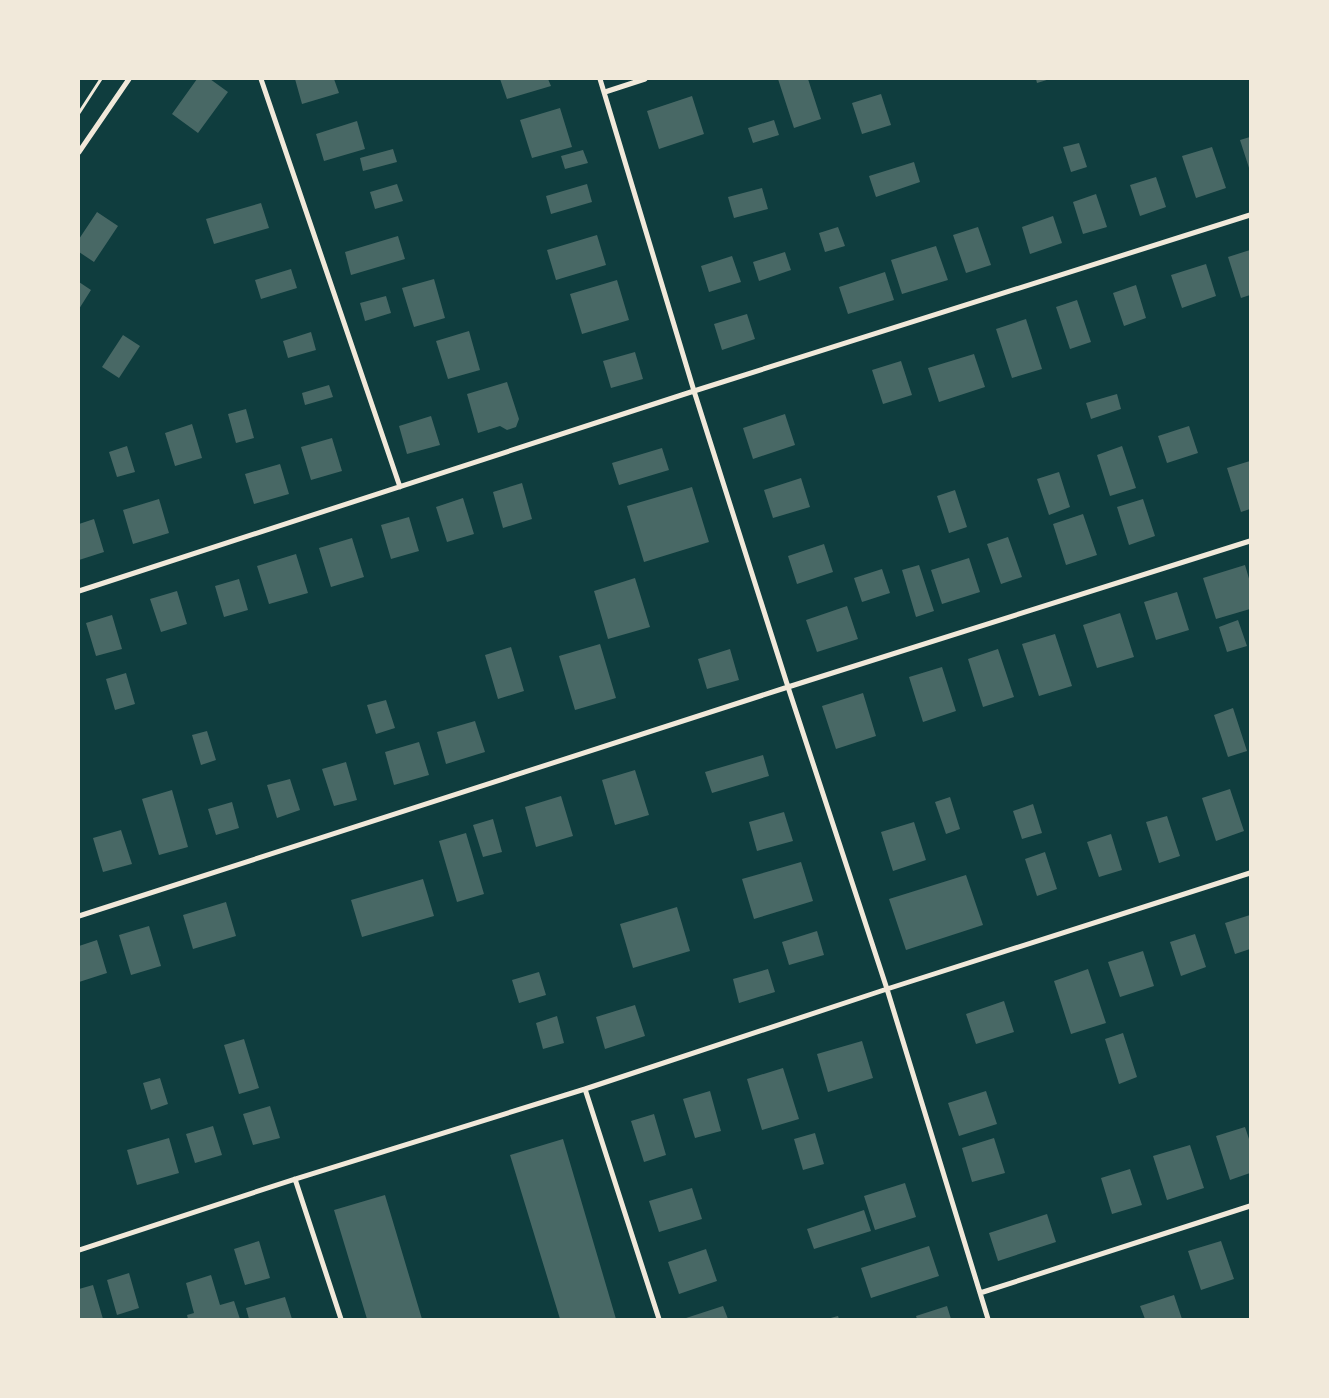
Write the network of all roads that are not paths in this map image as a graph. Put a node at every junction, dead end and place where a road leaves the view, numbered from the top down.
1 (129, 79) edge
2 (261, 79) edge
3 (600, 79) edge
4 (645, 79) edge
5 (605, 92) junction
6 (79, 152) edge
7 (1250, 215) edge
8 (694, 391) junction
9 (400, 487) junction
10 (1250, 541) edge
11 (79, 590) edge
12 (788, 687) junction
13 (1250, 873) edge
14 (79, 916) edge
15 (886, 990) junction
16 (585, 1089) junction
17 (295, 1179) junction
18 (1250, 1206) edge
19 (79, 1250) edge
20 (980, 1293) junction
21 (341, 1319) edge
22 (659, 1319) edge
23 (988, 1319) edge

1 - 6 street
2 - 9 street
3 - 5 street
4 - 5 street
5 - 8 street
7 - 8 street
8 - 9 street
8 - 12 street
9 - 11 street
10 - 12 street
12 - 14 street
12 - 15 street
13 - 15 street
15 - 16 street
15 - 20 street
16 - 17 street
16 - 22 street
17 - 19 street
17 - 21 street
18 - 20 street
20 - 23 street

